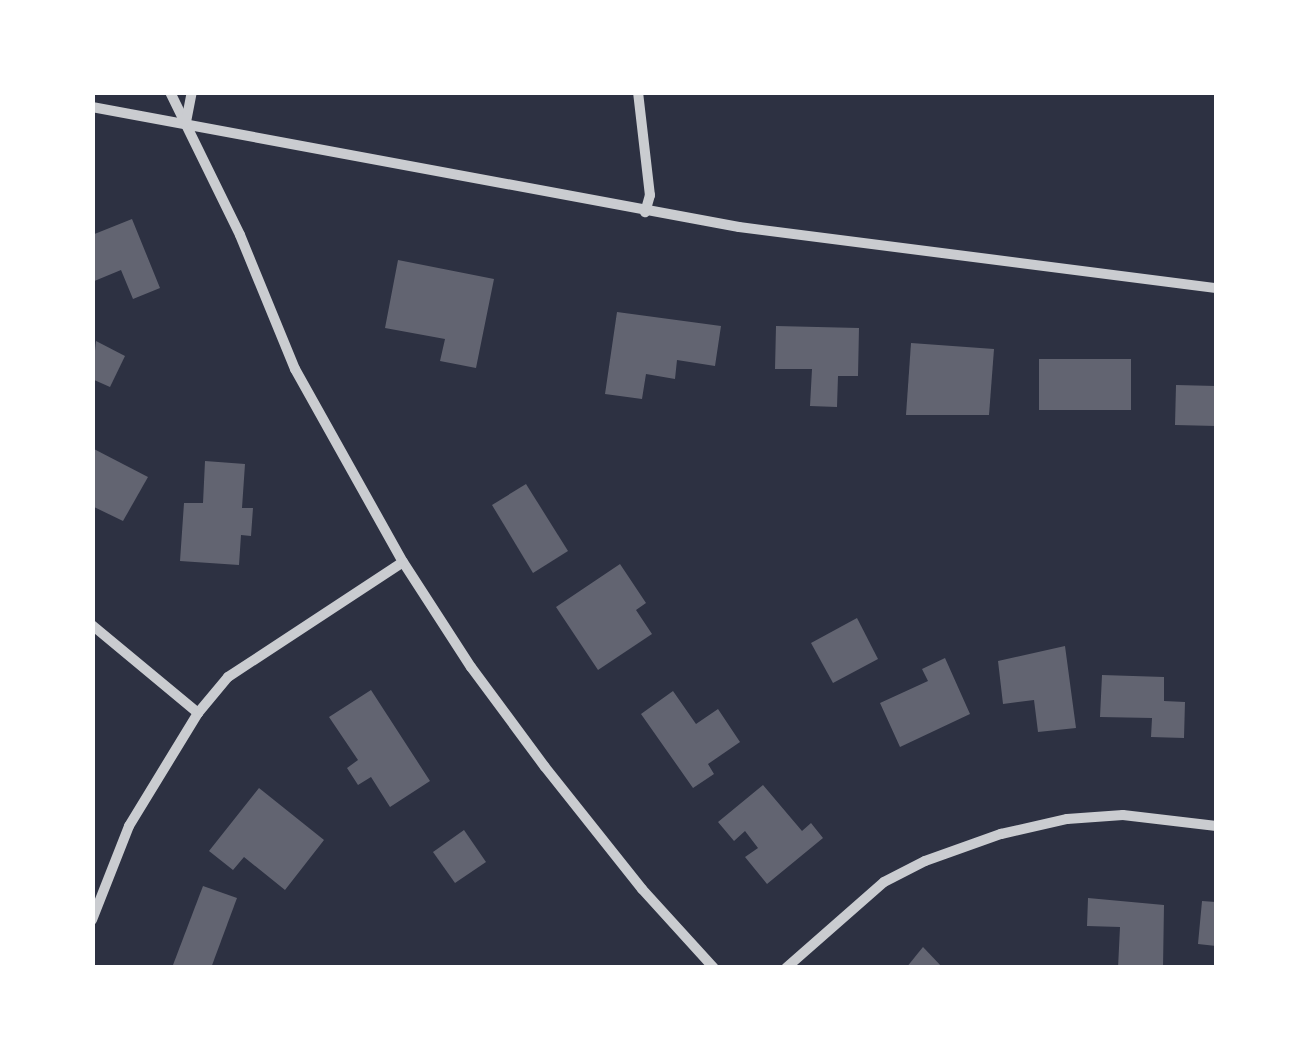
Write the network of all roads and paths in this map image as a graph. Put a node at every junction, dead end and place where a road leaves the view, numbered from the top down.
1 (170, 92) edge
2 (192, 92) edge
3 (638, 92) edge
4 (92, 107) edge
5 (186, 123) junction
6 (645, 212) junction
7 (1216, 288) edge
8 (403, 562) junction
9 (92, 625) edge
10 (198, 713) junction
11 (1216, 826) edge
12 (92, 920) edge
13 (714, 968) edge
14 (786, 968) edge

1 - 5 street
2 - 5 street
3 - 6 street
4 - 5 street
5 - 6 street
5 - 8 street
6 - 7 street
8 - 10 street
8 - 13 street
9 - 10 street
10 - 12 street
11 - 14 street

